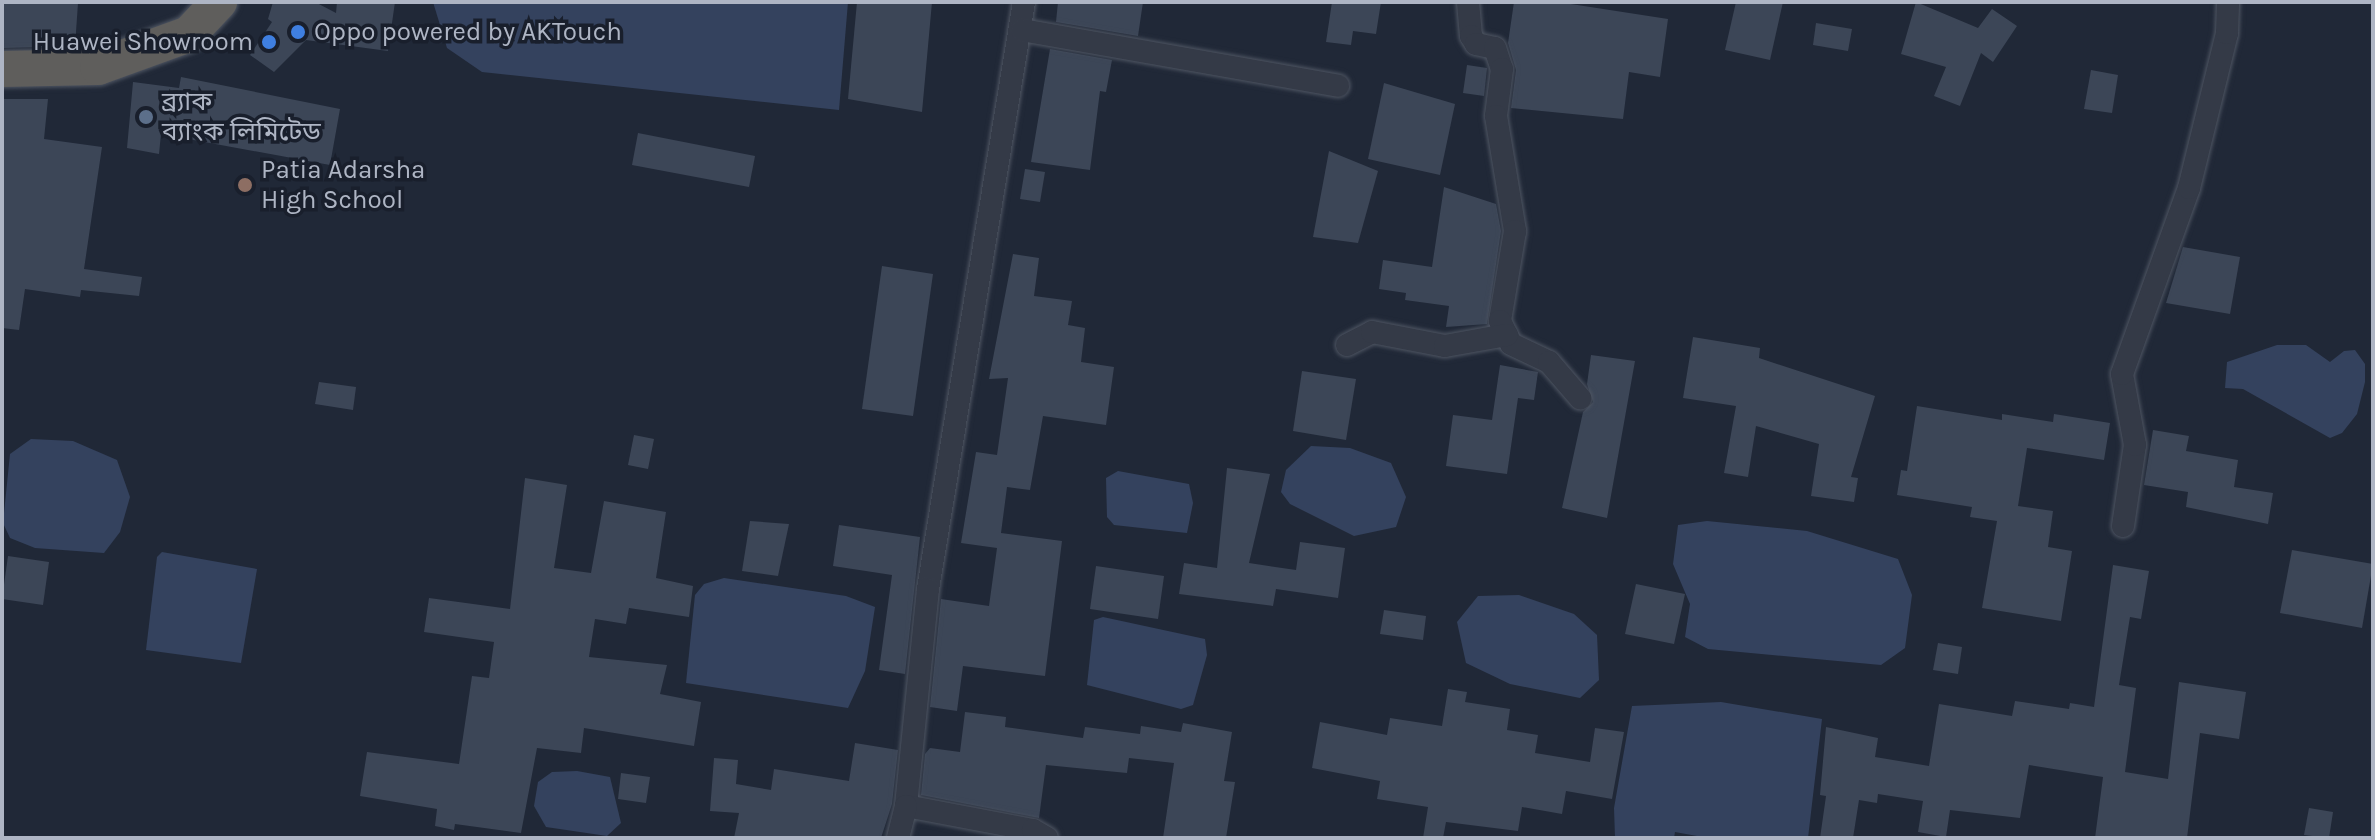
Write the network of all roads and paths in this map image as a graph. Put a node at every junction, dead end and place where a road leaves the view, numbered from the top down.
1 (219, 2) edge
2 (1024, 2) edge
3 (1468, 2) edge
4 (2228, 2) edge
5 (1022, 30) junction
6 (2, 69) edge
7 (1338, 86) dead end
8 (1507, 335) junction
9 (1347, 345) dead end
10 (1580, 398) dead end
11 (2123, 526) dead end
12 (906, 806) junction
13 (898, 838) edge
14 (1047, 838) edge

1 - 6 highway
2 - 5 street
3 - 8 street
4 - 11 street
5 - 7 street
5 - 12 street
8 - 9 street
8 - 10 street
12 - 13 street
12 - 14 street

